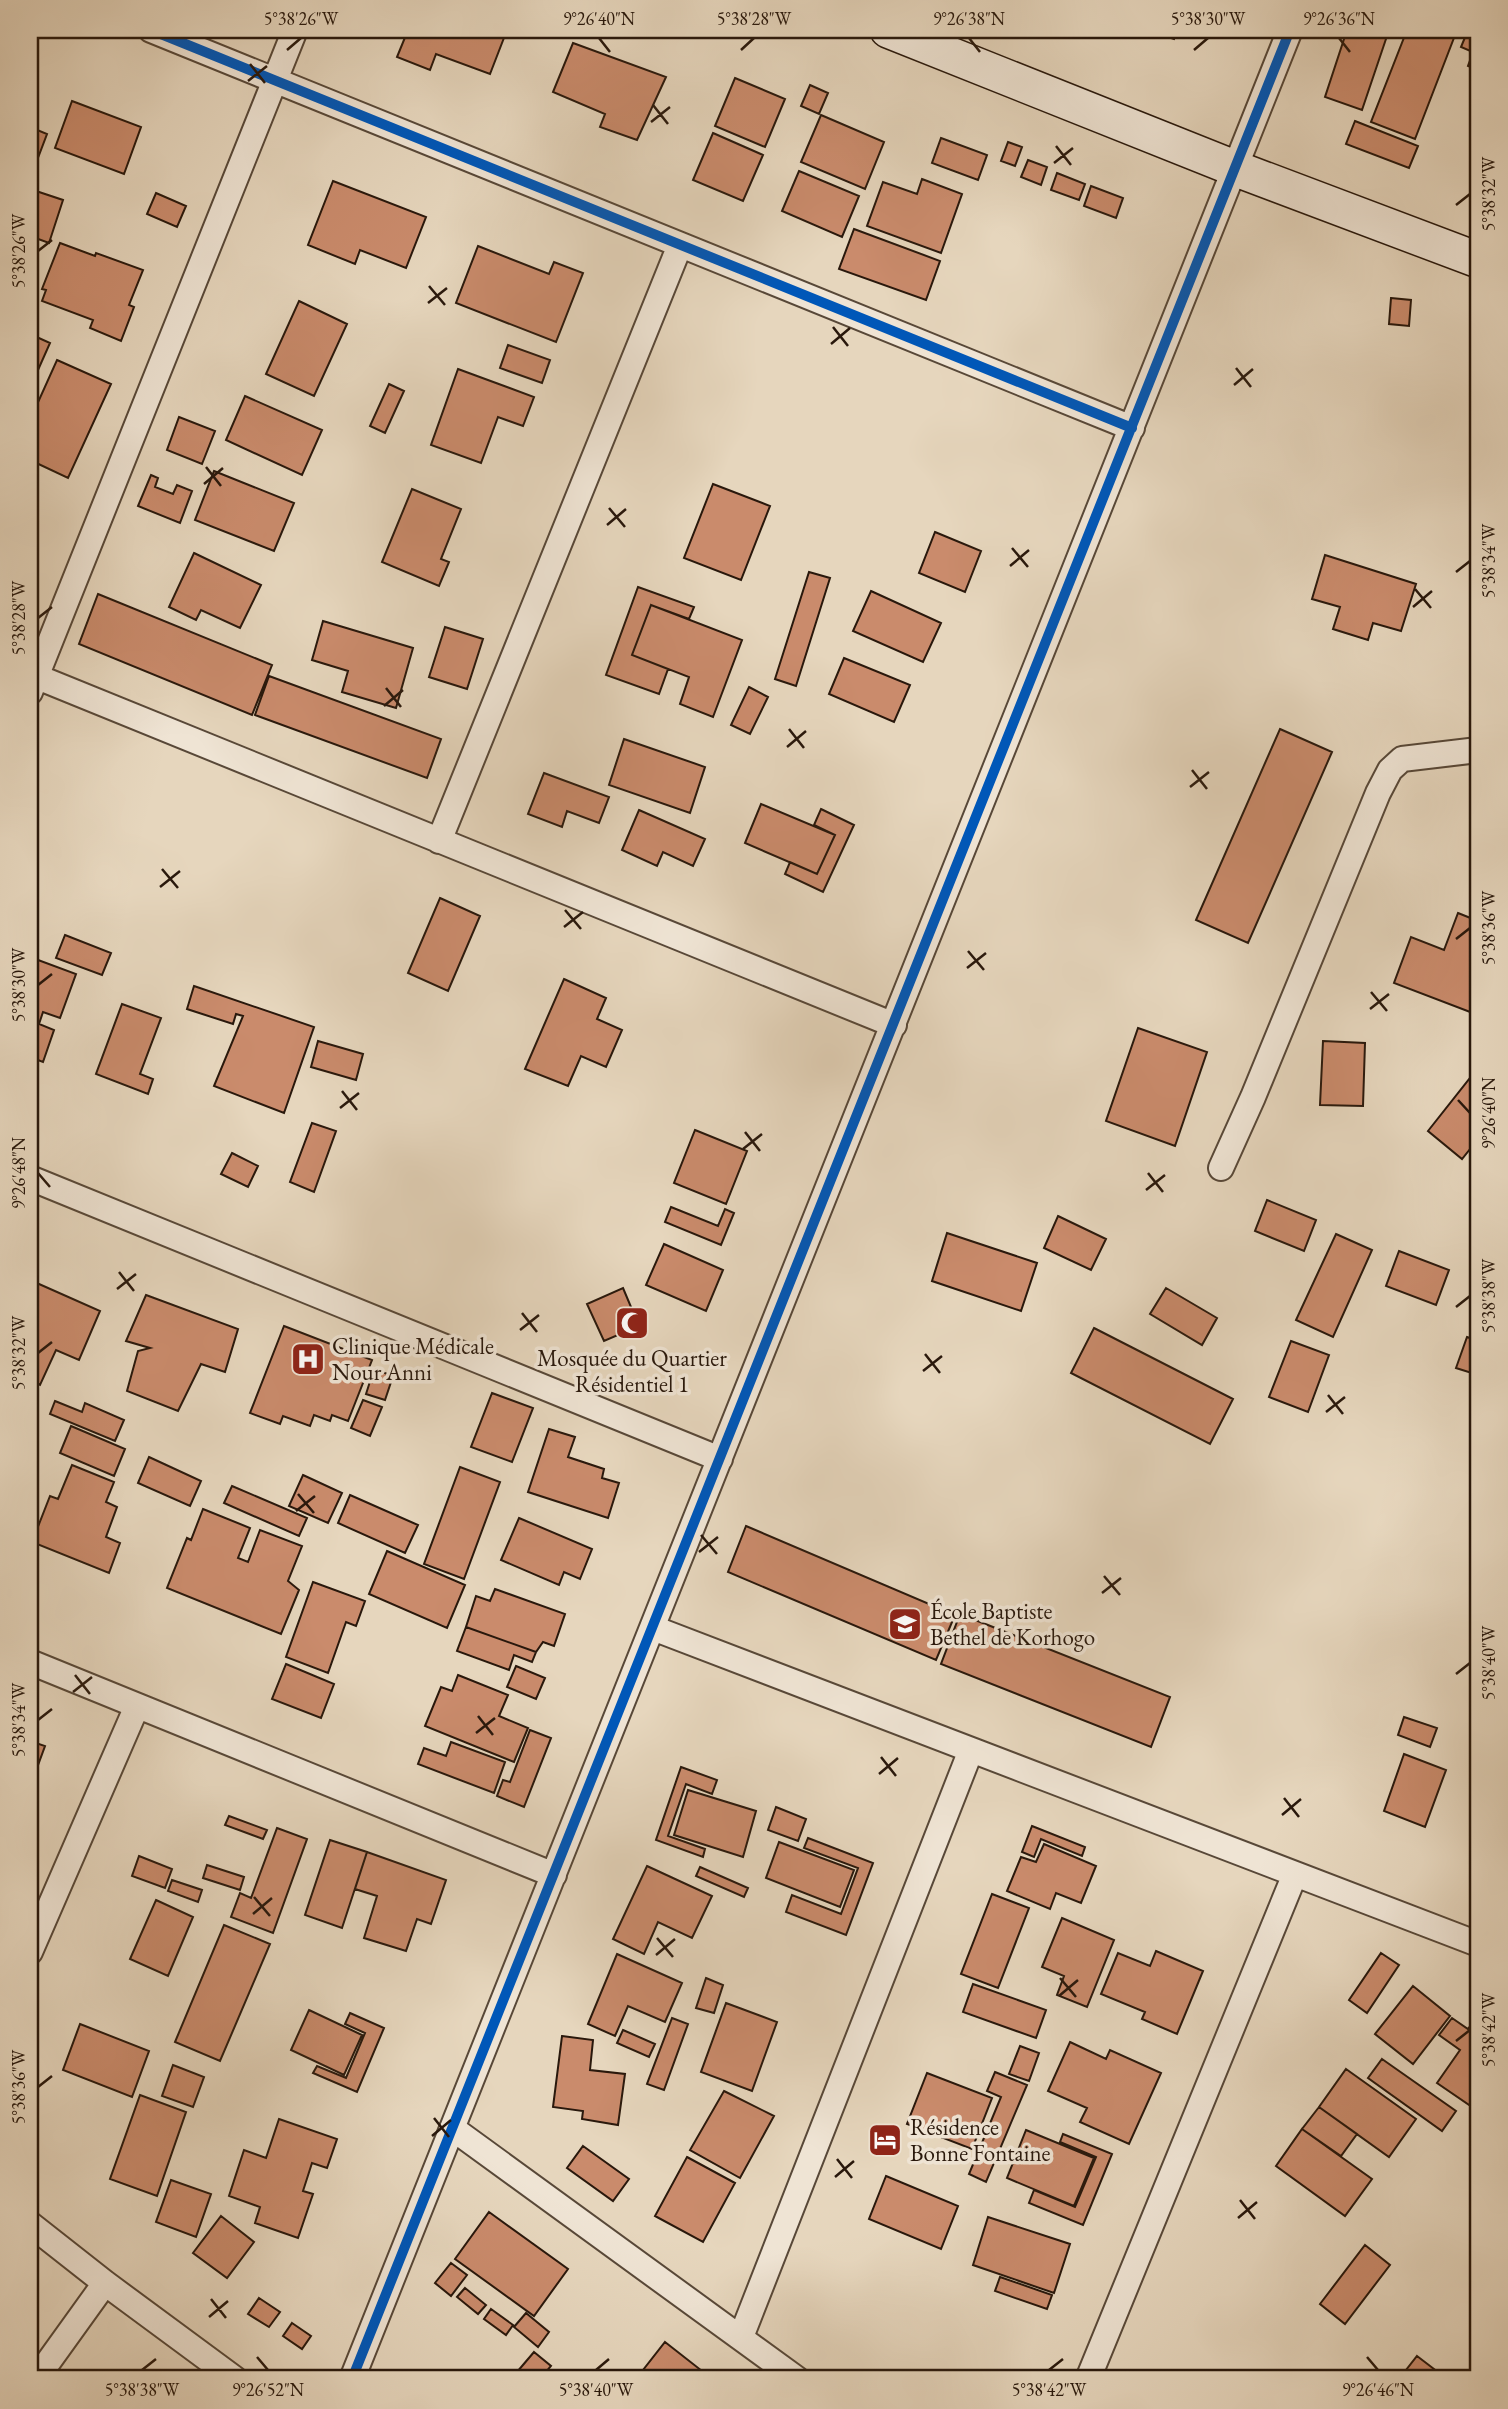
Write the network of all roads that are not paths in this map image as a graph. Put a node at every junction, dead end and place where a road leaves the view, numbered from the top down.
1 (151, 30) edge
2 (295, 30) edge
3 (888, 30) edge
4 (1290, 30) edge
5 (275, 80) junction
6 (1234, 168) junction
7 (680, 245) junction
8 (1478, 260) edge
9 (1132, 428) junction
10 (32, 681) edge
11 (1478, 750) edge
12 (439, 841) junction
13 (894, 1025) junction
14 (1221, 1168) dead end
15 (30, 1178) edge
16 (720, 1459) junction
17 (653, 1628) junction
18 (30, 1662) edge
19 (137, 1706) junction
20 (971, 1750) junction
21 (1295, 1874) junction
22 (554, 1875) junction
23 (1478, 1944) edge
24 (30, 1952) edge
25 (452, 2128) junction
26 (30, 2224) edge
27 (105, 2283) junction
28 (741, 2337) junction
29 (36, 2379) edge
30 (236, 2379) edge
31 (352, 2379) edge
32 (797, 2379) edge
33 (1088, 2379) edge

1 - 5 street
2 - 5 street
3 - 6 street
4 - 6 street
5 - 7 street
5 - 10 street
6 - 8 street
6 - 9 street
7 - 9 street
7 - 12 street
9 - 13 street
10 - 12 street
11 - 14 street
12 - 13 street
13 - 16 street
15 - 16 street
16 - 17 street
17 - 20 street
17 - 22 street
18 - 19 street
19 - 22 street
19 - 24 street
20 - 21 street
20 - 28 street
21 - 23 street
21 - 33 street
22 - 25 street
25 - 28 street
25 - 31 street
26 - 27 street
27 - 29 street
27 - 30 street
28 - 32 street

